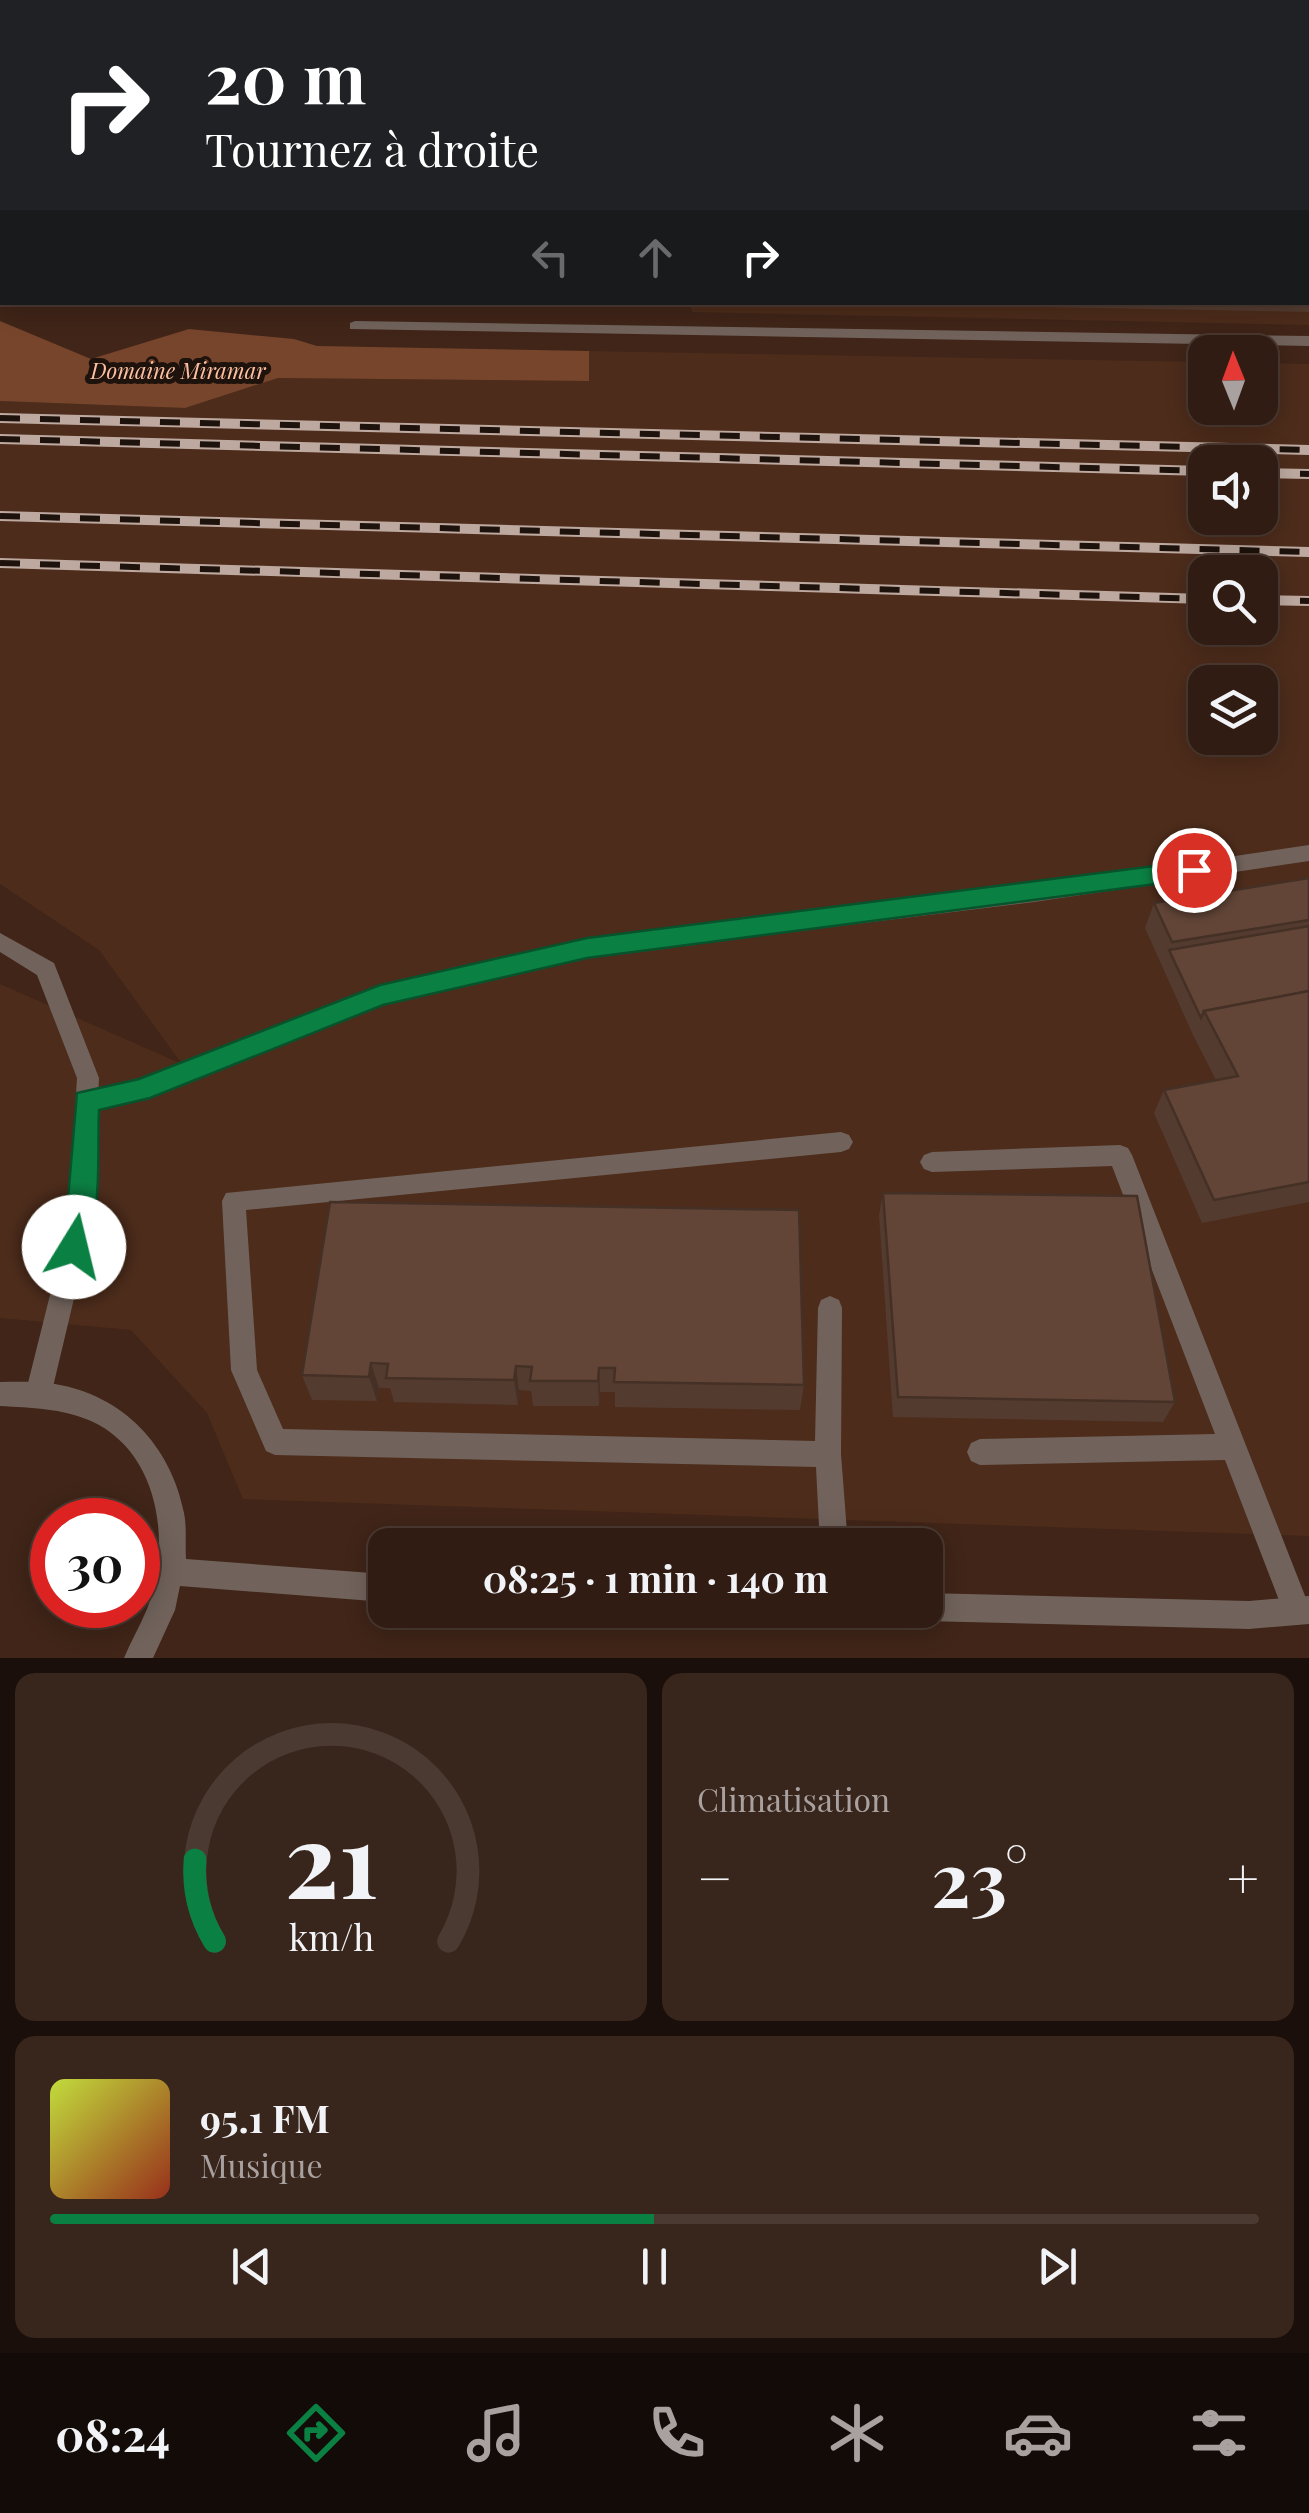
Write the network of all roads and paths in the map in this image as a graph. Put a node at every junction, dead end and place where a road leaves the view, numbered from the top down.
1 (356, 326) dead end
2 (1309, 341) edge
3 (1309, 853) edge
4 (0, 942) edge
5 (86, 1101) junction
6 (841, 1142) dead end
7 (932, 1162) dead end
8 (830, 1308) dead end
9 (39, 1391) junction
10 (0, 1394) edge
11 (1230, 1447) junction
12 (980, 1452) dead end
13 (828, 1454) junction
14 (833, 1528) edge
15 (172, 1572) junction
16 (368, 1587) edge
17 (943, 1608) edge
18 (1303, 1611) edge
19 (138, 1658) edge

1 - 2 street
3 - 5 street
4 - 5 street
5 - 9 street
6 - 13 street
7 - 11 street
8 - 13 street
9 - 10 street
9 - 15 street
11 - 12 street
11 - 18 street
13 - 14 street
15 - 16 street
15 - 19 street
17 - 18 street

